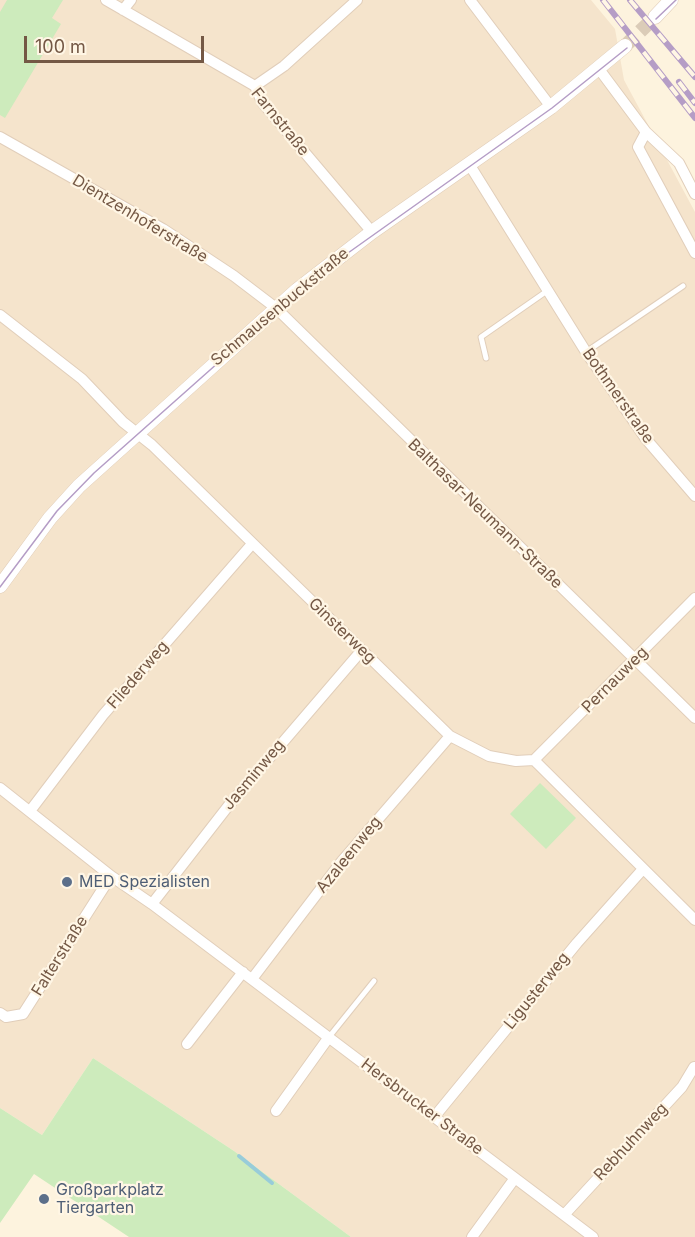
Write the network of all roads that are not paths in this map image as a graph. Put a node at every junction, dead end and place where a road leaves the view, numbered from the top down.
1 (106, 0) edge
2 (131, 0) edge
3 (357, 0) edge
4 (470, 0) edge
5 (671, 0) edge
6 (123, 10) junction
7 (655, 17) tunnel mouth
8 (625, 46) tunnel mouth
9 (599, 69) junction
10 (255, 87) junction
11 (551, 107) junction
12 (646, 132) junction
13 (0, 137) edge
14 (679, 163) junction
15 (469, 164) junction
16 (695, 180) edge
17 (695, 194) edge
18 (372, 232) junction
19 (695, 253) edge
20 (683, 286) dead end
21 (547, 291) junction
22 (276, 308) junction
23 (0, 315) edge
24 (586, 352) junction
25 (486, 358) dead end
26 (136, 434) junction
27 (695, 496) edge
28 (252, 544) junction
29 (0, 586) edge
30 (695, 598) edge
31 (362, 650) junction
32 (636, 661) junction
33 (695, 718) edge
34 (450, 736) junction
35 (534, 760) junction
36 (0, 788) edge
37 (30, 811) junction
38 (644, 869) junction
39 (111, 876) junction
40 (152, 904) junction
41 (695, 920) edge
42 (248, 975) junction
43 (374, 981) dead end
44 (0, 1013) edge
45 (329, 1037) junction
46 (187, 1044) dead end
47 (694, 1067) edge
48 (276, 1111) dead end
49 (435, 1116) junction
50 (515, 1178) junction
51 (564, 1215) junction
52 (472, 1237) edge
53 (593, 1237) edge

1 - 6 street, Farnstraße
2 - 6 street
3 - 10 street
4 - 11 street
5 - 7 street
6 - 10 street, Farnstraße
8 - 9 street, Schmausenbuckstraße
9 - 11 street, Schmausenbuckstraße
9 - 12 street
10 - 18 street, Farnstraße
11 - 15 street, Schmausenbuckstraße
12 - 14 street
12 - 19 street
13 - 22 street, Dientzenhoferstraße
14 - 16 lane
14 - 17 street
15 - 18 street, Schmausenbuckstraße
15 - 21 street, Bothmerstraße
18 - 22 street, Schmausenbuckstraße
20 - 24 lane
21 - 24 street, Bothmerstraße
21 - 25 lane
22 - 26 street, Schmausenbuckstraße
22 - 32 street, Balthasar-Neumann-Straße
23 - 26 street, Ginsterweg
24 - 27 street, Bothmerstraße
26 - 28 street, Ginsterweg
26 - 29 street, Schmausenbuckstraße
28 - 31 street, Ginsterweg
28 - 37 street, Fliederweg
30 - 32 street, Pernauweg
31 - 34 street, Ginsterweg
31 - 40 street, Jasminweg
32 - 33 street, Balthasar-Neumann-Straße
32 - 35 street, Pernauweg
34 - 35 street, Ginsterweg
34 - 42 street, Azaleenweg
35 - 38 street
36 - 37 street, Hersbrucker Straße
37 - 39 street, Hersbrucker Straße
38 - 41 street
38 - 49 street, Ligusterweg
39 - 40 street, Hersbrucker Straße
39 - 44 street, Falterstraße
40 - 42 street, Hersbrucker Straße
42 - 45 street, Hersbrucker Straße
42 - 46 street
43 - 45 lane
45 - 48 street
45 - 49 street, Hersbrucker Straße
47 - 51 street, Rebhuhnweg
49 - 50 street, Hersbrucker Straße
50 - 51 street, Hersbrucker Straße
50 - 52 street
51 - 53 street, Hersbrucker Straße

